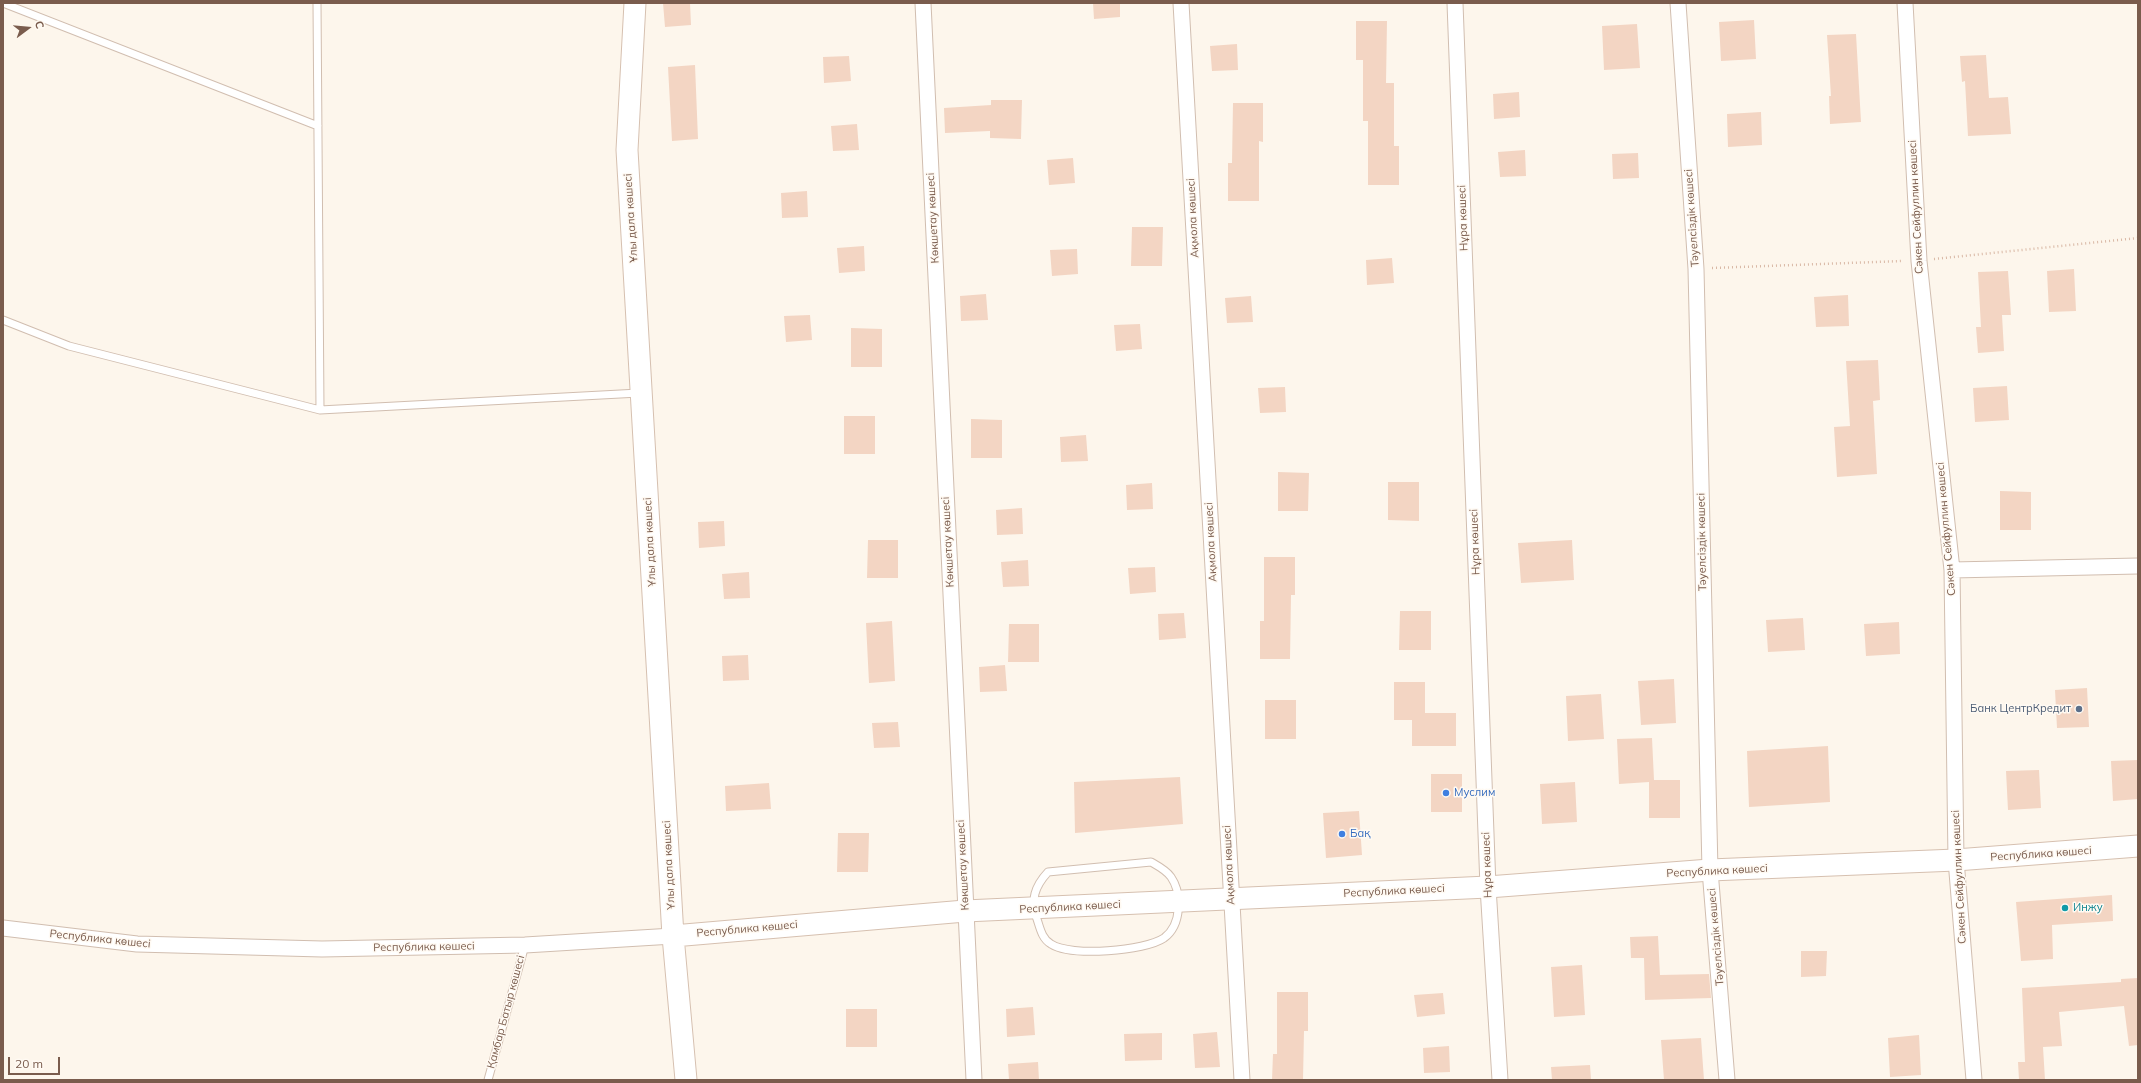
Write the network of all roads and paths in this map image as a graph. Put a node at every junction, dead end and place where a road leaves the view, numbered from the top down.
1 (3, 3) edge
2 (317, 3) edge
3 (635, 3) edge
4 (923, 3) edge
5 (1181, 3) edge
6 (1455, 3) edge
7 (1678, 3) edge
8 (1905, 3) edge
9 (318, 126) junction
10 (3, 320) edge
11 (642, 393) junction
12 (320, 410) junction
13 (2138, 566) edge
14 (1952, 570) junction
15 (2138, 846) edge
16 (1956, 860) junction
17 (1710, 870) junction
18 (1488, 887) junction
19 (1231, 899) junction
20 (1180, 901) junction
21 (1033, 909) junction
22 (965, 912) junction
23 (3, 928) edge
24 (673, 936) junction
25 (525, 944) junction
26 (488, 1080) edge
27 (686, 1080) edge
28 (974, 1080) edge
29 (1242, 1080) edge
30 (1500, 1080) edge
31 (1727, 1080) edge
32 (1974, 1080) edge

1 - 9 lane
2 - 9 lane
3 - 11 street, Ұлы дала көшесі
4 - 22 street, Көкшетау көшесі
5 - 19 street, Ақмола көшесі
6 - 18 street, Нұра көшесі
7 - 17 street, Тәуелсіздік көшесі
8 - 14 street, Сәкен Сейфуллин көшесі
9 - 12 lane
10 - 12 lane
11 - 12 lane
11 - 24 street, Ұлы дала көшесі
13 - 14 street
14 - 16 street, Сәкен Сейфуллин көшесі
15 - 16 street, Республика көшесі
16 - 17 street, Республика көшесі
16 - 32 street, Сәкен Сейфуллин көшесі
17 - 18 street, Республика көшесі
17 - 31 street, Тәуелсіздік көшесі
18 - 19 street, Республика көшесі
18 - 30 street, Нұра көшесі
19 - 20 street, Республика көшесі
19 - 29 street, Ақмола көшесі
20 - 21 street, Республика көшесі
20 - 21 lane
20 - 21 lane
21 - 22 street, Республика көшесі
22 - 24 street, Республика көшесі
22 - 28 street, Көкшетау көшесі
23 - 25 street, Республика көшесі
24 - 25 street, Республика көшесі
24 - 27 street, Ұлы дала көшесі
25 - 26 lane, Қамбар Батыр көшесі

